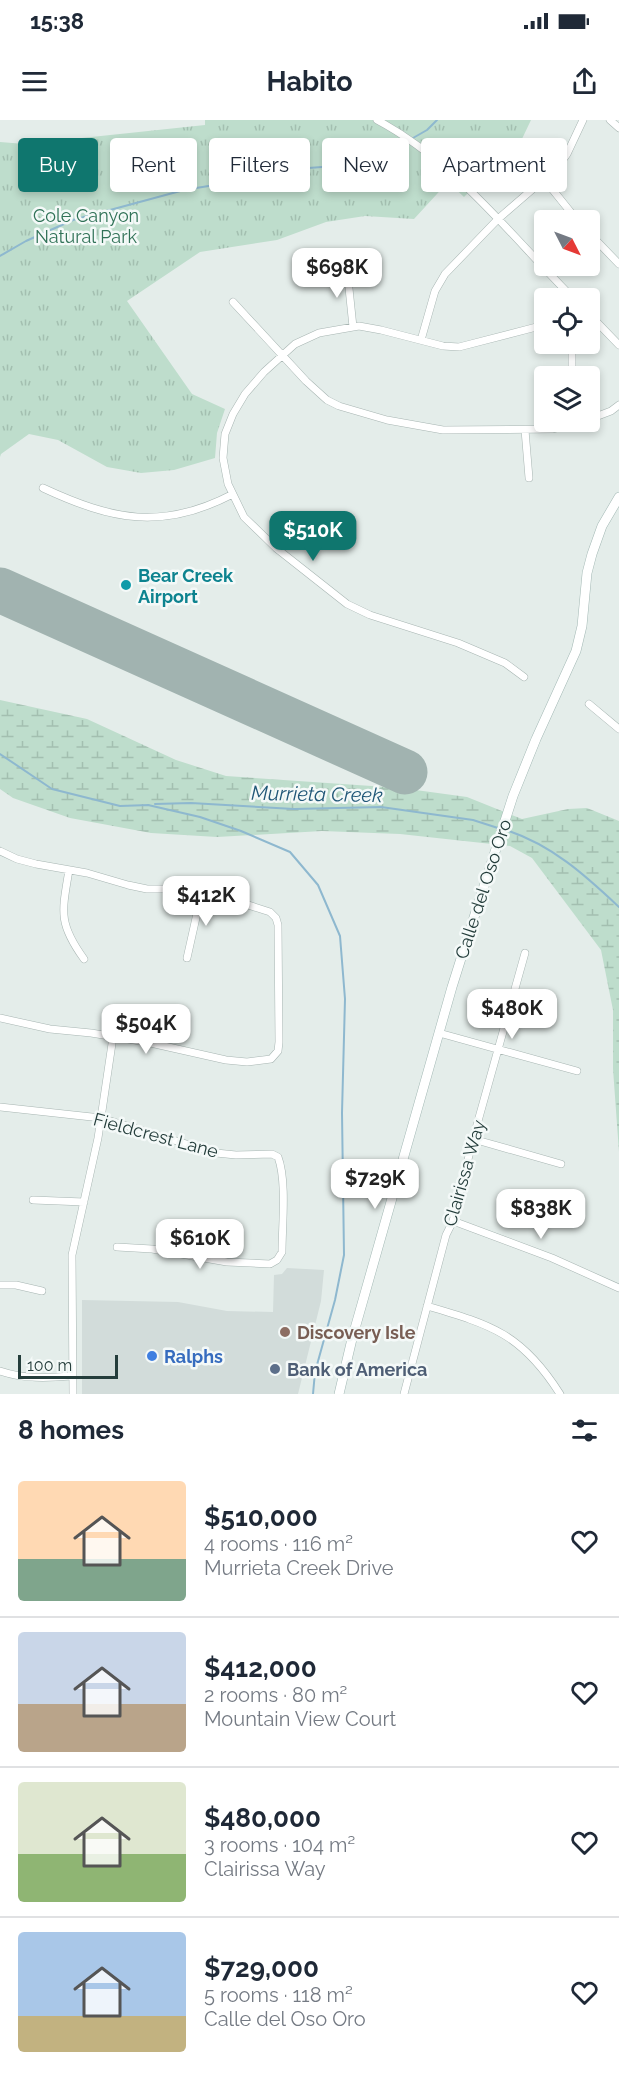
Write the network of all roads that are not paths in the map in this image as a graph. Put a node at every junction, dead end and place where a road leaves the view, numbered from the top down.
1 (377, 120) edge
2 (583, 120) edge
3 (610, 120) edge
4 (619, 128) edge
5 (567, 154) edge
6 (529, 192) edge
7 (554, 192) edge
8 (569, 210) edge
9 (498, 219) junction
10 (600, 244) edge
11 (619, 264) edge
12 (346, 269) dead end
13 (564, 288) edge
14 (233, 302) dead end
15 (600, 325) edge
16 (353, 327) junction
17 (534, 328) edge
18 (421, 340) junction
19 (619, 345) edge
20 (282, 356) junction
21 (619, 405) edge
22 (600, 415) edge
23 (525, 430) junction
24 (534, 430) edge
25 (529, 478) dead end
26 (43, 488) dead end
27 (233, 494) junction
28 (619, 497) edge
29 (524, 677) dead end
30 (589, 704) dead end
31 (619, 729) edge
32 (0, 851) edge
33 (69, 870) junction
34 (202, 891) junction
35 (525, 953) dead end
36 (187, 958) dead end
37 (84, 959) dead end
38 (0, 1018) edge
39 (440, 1033) junction
40 (113, 1037) junction
41 (498, 1049) junction
42 (578, 1071) dead end
43 (0, 1107) edge
44 (102, 1118) junction
45 (473, 1139) junction
46 (561, 1164) dead end
47 (33, 1200) dead end
48 (84, 1202) junction
49 (453, 1221) junction
50 (117, 1247) dead end
51 (0, 1285) edge
52 (619, 1288) edge
53 (42, 1291) dead end
54 (427, 1306) junction
55 (0, 1371) edge
56 (72, 1376) junction
57 (73, 1394) edge
58 (339, 1394) edge
59 (404, 1394) edge
60 (560, 1394) edge

1 - 9 street
2 - 5 street
3 - 4 street
6 - 9 street
7 - 8 street
9 - 13 street
9 - 18 street
10 - 11 street
12 - 16 street
14 - 20 street
15 - 19 street
16 - 18 street
16 - 20 street
17 - 18 street
20 - 23 street
20 - 27 street
21 - 22 street
23 - 24 street
23 - 25 street
26 - 27 street
27 - 29 street
28 - 39 main road, Calle del Oso Oro
30 - 31 street
32 - 33 street
33 - 34 street
33 - 37 street
34 - 36 street
34 - 40 street
35 - 41 street, Clairissa Way
38 - 40 street
39 - 41 street
39 - 58 main road, Calle del Oso Oro
40 - 44 street
41 - 42 street
41 - 45 street, Clairissa Way
43 - 44 street, Fieldcrest Lane
44 - 48 street
44 - 50 street, Fieldcrest Lane
45 - 46 street
45 - 49 street, Clairissa Way
47 - 48 street
48 - 56 street
49 - 52 street
49 - 54 street, Clairissa Way
51 - 53 street
54 - 59 street, Clairissa Way
54 - 60 street
55 - 56 street
56 - 57 street

